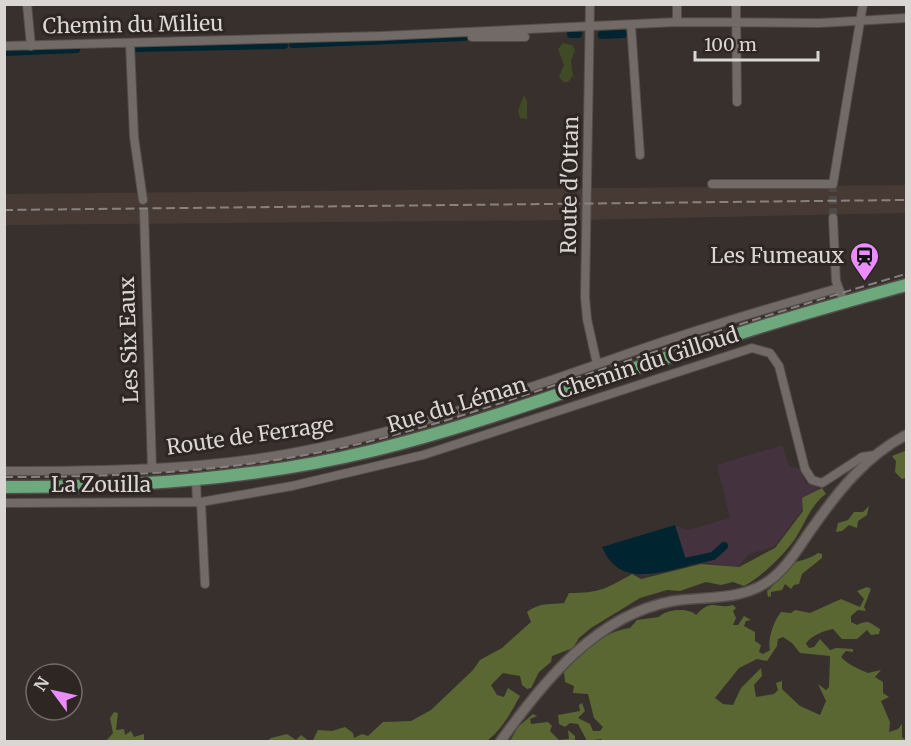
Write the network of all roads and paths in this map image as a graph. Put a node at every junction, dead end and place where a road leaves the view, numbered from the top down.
1 (27, 4) edge
2 (590, 4) edge
3 (677, 4) edge
4 (736, 4) edge
5 (863, 4) edge
6 (906, 18) edge
7 (862, 21) junction
8 (677, 22) junction
9 (735, 22) junction
10 (632, 25) junction
11 (591, 26) junction
12 (525, 37) dead end
13 (472, 38) dead end
14 (130, 44) junction
15 (4, 46) edge
16 (31, 46) junction
17 (737, 102) dead end
18 (640, 155) dead end
19 (712, 184) dead end
20 (143, 200) dead end
21 (144, 212) dead end
22 (833, 218) tunnel mouth
23 (906, 285) edge
24 (838, 288) junction
25 (844, 302) junction
26 (597, 364) junction
27 (906, 435) edge
28 (875, 455) junction
29 (152, 468) junction
30 (4, 471) edge
31 (196, 480) junction
32 (4, 487) edge
33 (199, 502) junction
34 (4, 503) edge
35 (205, 584) dead end
36 (500, 741) edge

1 - 16 street
2 - 11 street, Route d'Ottan
3 - 8 street
4 - 9 street
5 - 7 street
6 - 7 street, Chemin du Milieu
7 - 9 street, Chemin du Milieu
7 - 19 street
8 - 9 street, Chemin du Milieu
8 - 10 street, Chemin du Milieu
9 - 17 street
10 - 11 street, Chemin du Milieu
10 - 18 street
11 - 14 street, Chemin du Milieu
11 - 26 street, Route d'Ottan
12 - 13 street
14 - 16 street, Chemin du Milieu
14 - 20 street
15 - 16 street, Chemin du Milieu
21 - 29 street, Les Six Eaux
22 - 24 street
23 - 25 main road, Rue du Léman
24 - 25 street
24 - 26 street, Route de Ferrage
25 - 31 main road, Rue du Léman
26 - 29 street, Route de Ferrage
27 - 28 street
28 - 33 street, Chemin du Gilloud
28 - 36 street
29 - 30 street, Route de Ferrage
31 - 32 main road, Rue du Léman
31 - 33 street
33 - 34 street, La Zouilla
33 - 35 street

